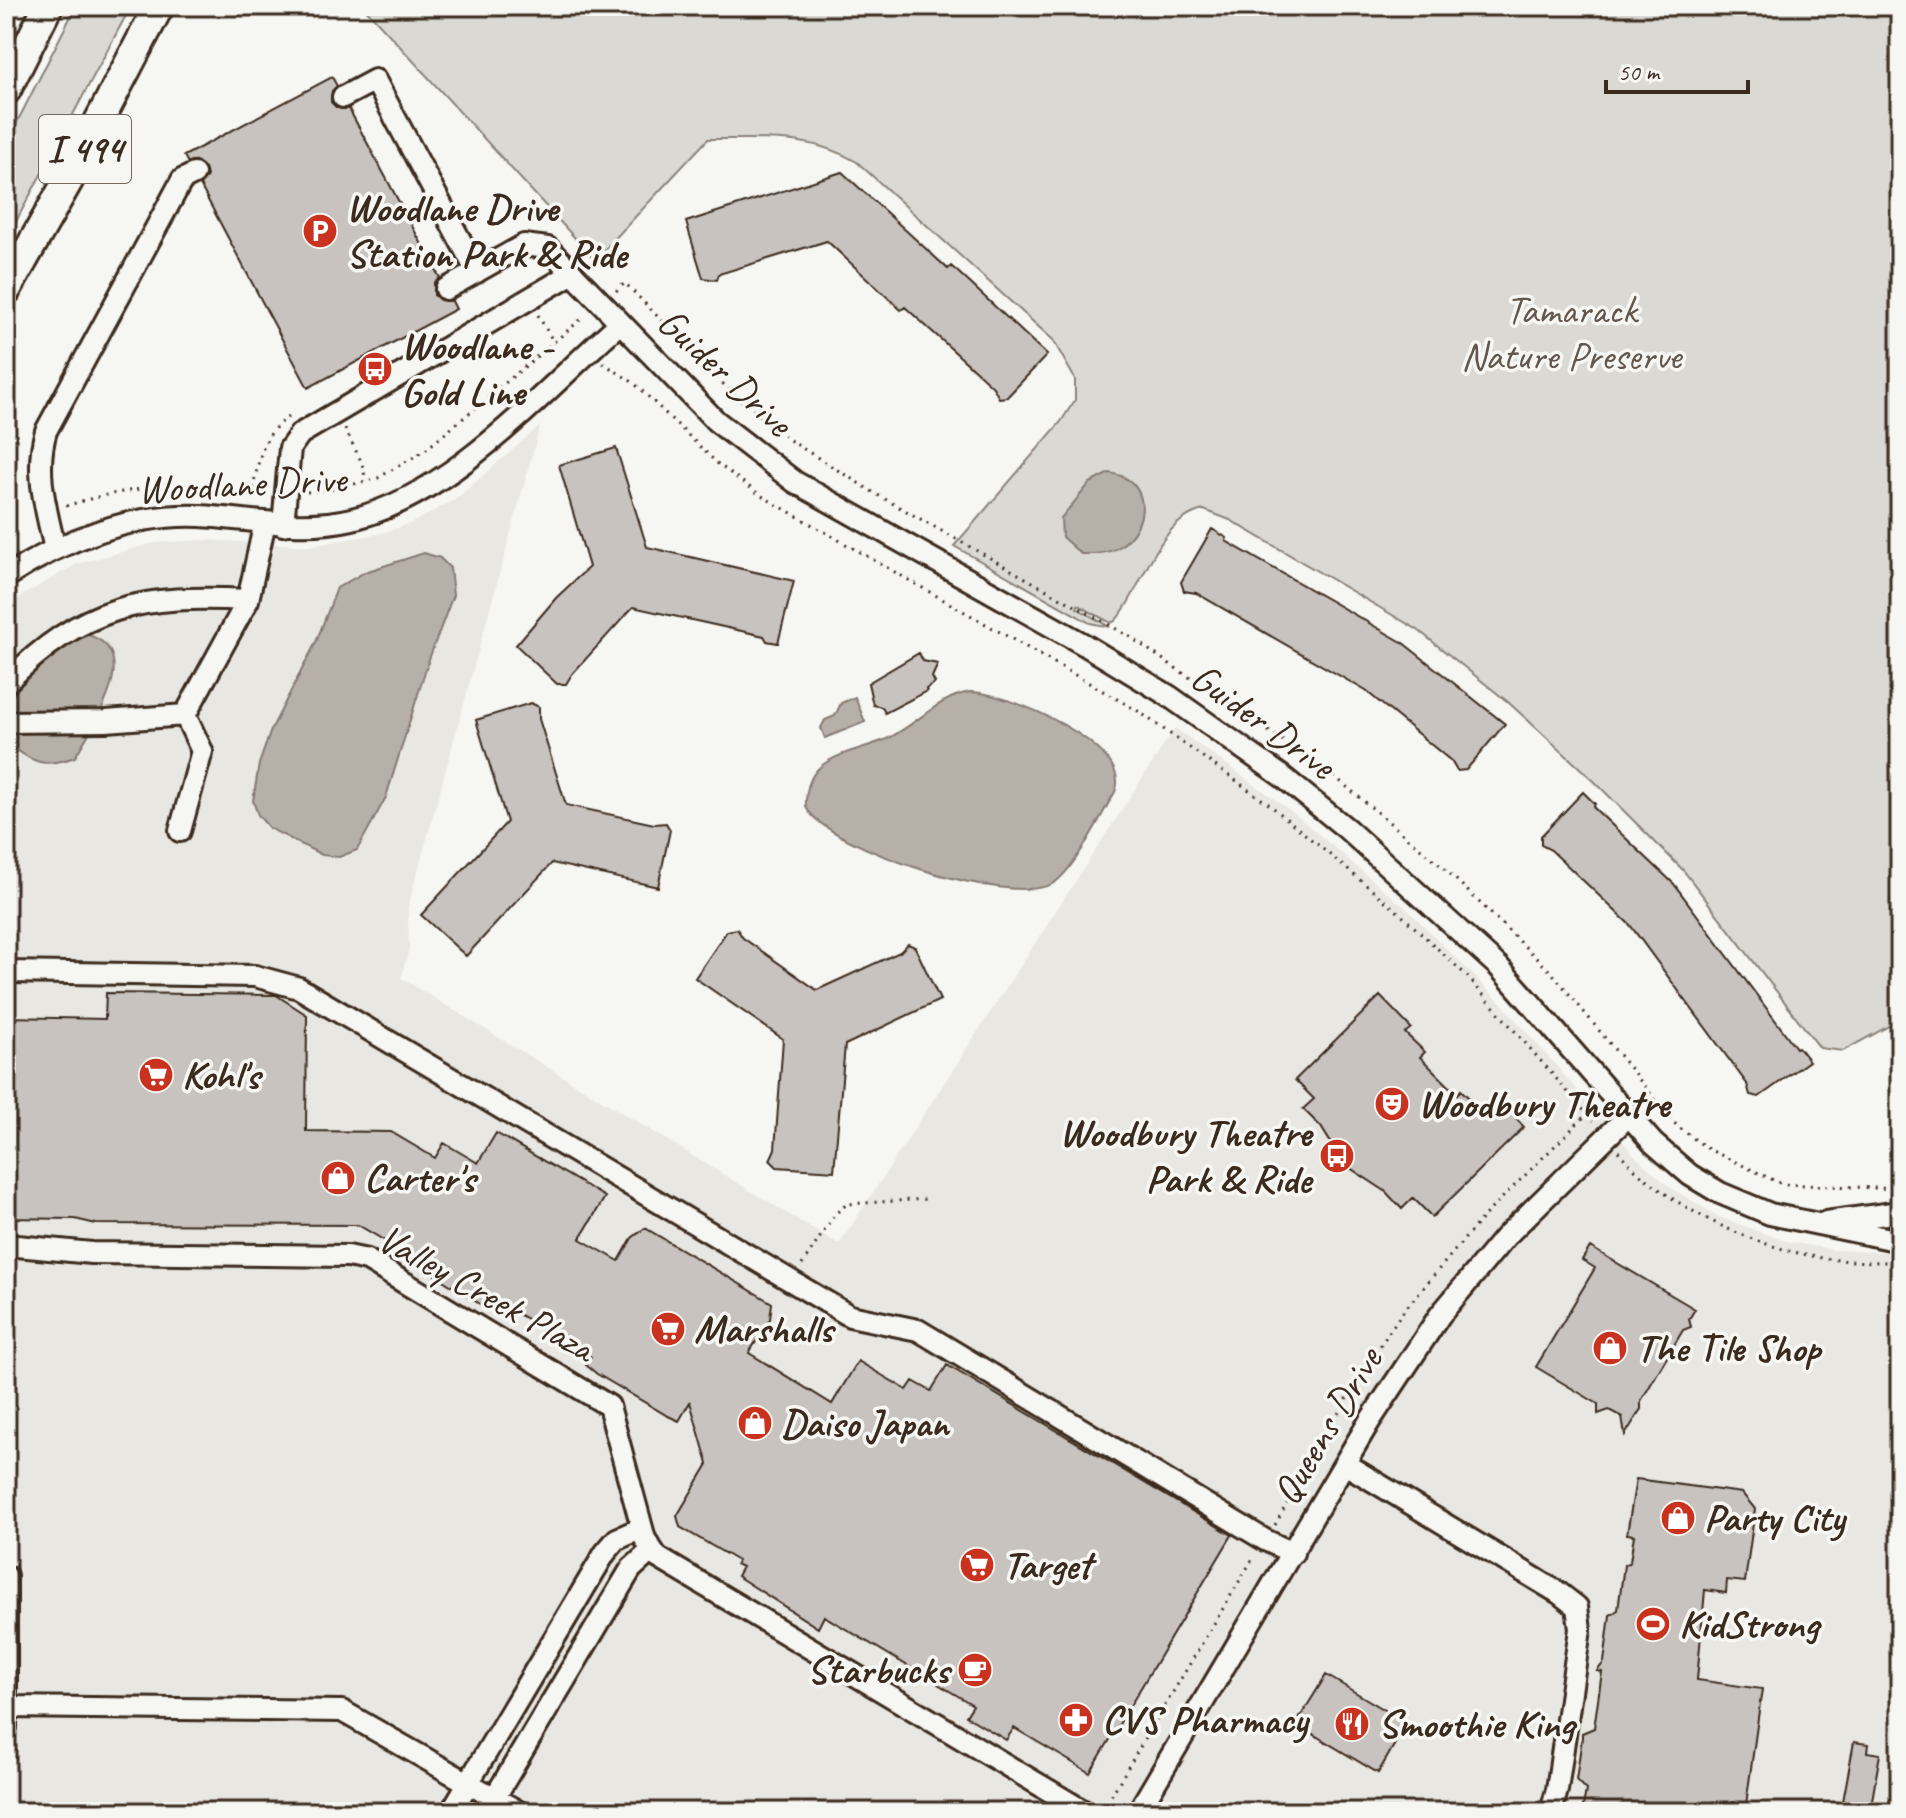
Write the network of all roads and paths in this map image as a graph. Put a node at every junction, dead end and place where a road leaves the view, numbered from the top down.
1 (48, 6) edge
2 (159, 6) edge
3 (6, 90) edge
4 (343, 97) dead end
5 (194, 174) dead end
6 (477, 272) junction
7 (573, 273) junction
8 (446, 289) dead end
9 (6, 290) edge
10 (601, 303) junction
11 (619, 324) junction
12 (610, 371) dead end
13 (336, 412) junction
14 (366, 481) junction
15 (285, 492) junction
16 (47, 512) junction
17 (274, 524) junction
18 (55, 549) junction
19 (6, 577) edge
20 (248, 600) junction
21 (6, 683) edge
22 (185, 715) junction
23 (6, 722) edge
24 (180, 831) dead end
25 (6, 972) edge
26 (1587, 1114) junction
27 (1629, 1115) junction
28 (1607, 1138) junction
29 (1900, 1189) edge
30 (928, 1199) dead end
31 (1900, 1212) edge
32 (1818, 1223) junction
33 (1900, 1241) edge
34 (6, 1245) edge
35 (1900, 1262) edge
36 (791, 1281) junction
37 (1345, 1464) junction
38 (1278, 1521) dead end
39 (642, 1528) junction
40 (651, 1551) junction
41 (1293, 1553) junction
42 (1253, 1558) dead end
43 (6, 1576) edge
44 (6, 1707) edge
45 (6, 1727) edge
46 (469, 1782) junction
47 (490, 1804) edge
48 (451, 1812) edge
49 (519, 1812) edge
50 (1085, 1812) edge
51 (1101, 1812) edge
52 (1138, 1812) edge
53 (1551, 1812) edge

1 - 3 highway, I 494
2 - 9 highway, I 494
4 - 6 street
5 - 16 street
6 - 7 street, Guider Drive
6 - 8 street
7 - 10 street, Guider Drive
7 - 13 street
10 - 11 street, Guider Drive
10 - 14 path
10 - 29 path
11 - 17 street, Woodlane Drive
11 - 27 street, Guider Drive
12 - 26 path
13 - 14 path
13 - 15 street
14 - 15 path
15 - 16 path
15 - 17 street
16 - 18 street
17 - 18 street, Woodlane Drive
17 - 20 street
18 - 19 street, Woodlane Drive
20 - 21 street
20 - 22 street
22 - 23 street
22 - 24 street
25 - 36 street
26 - 28 path
26 - 38 path
27 - 28 street, Queens Drive
27 - 32 street, Guider Drive
28 - 35 path
28 - 37 street, Queens Drive
30 - 36 path
31 - 32 street, Guider Drive
32 - 33 street, Guider Drive
34 - 39 street, Valley Creek Plaza
36 - 41 street
37 - 41 street, Queens Drive
37 - 53 street
39 - 40 street, Valley Creek Plaza
39 - 46 street
40 - 47 street
40 - 50 street
41 - 52 street, Queens Drive
42 - 51 path
43 - 44 street
44 - 45 street
44 - 46 street
46 - 47 street
46 - 48 street
47 - 49 street

